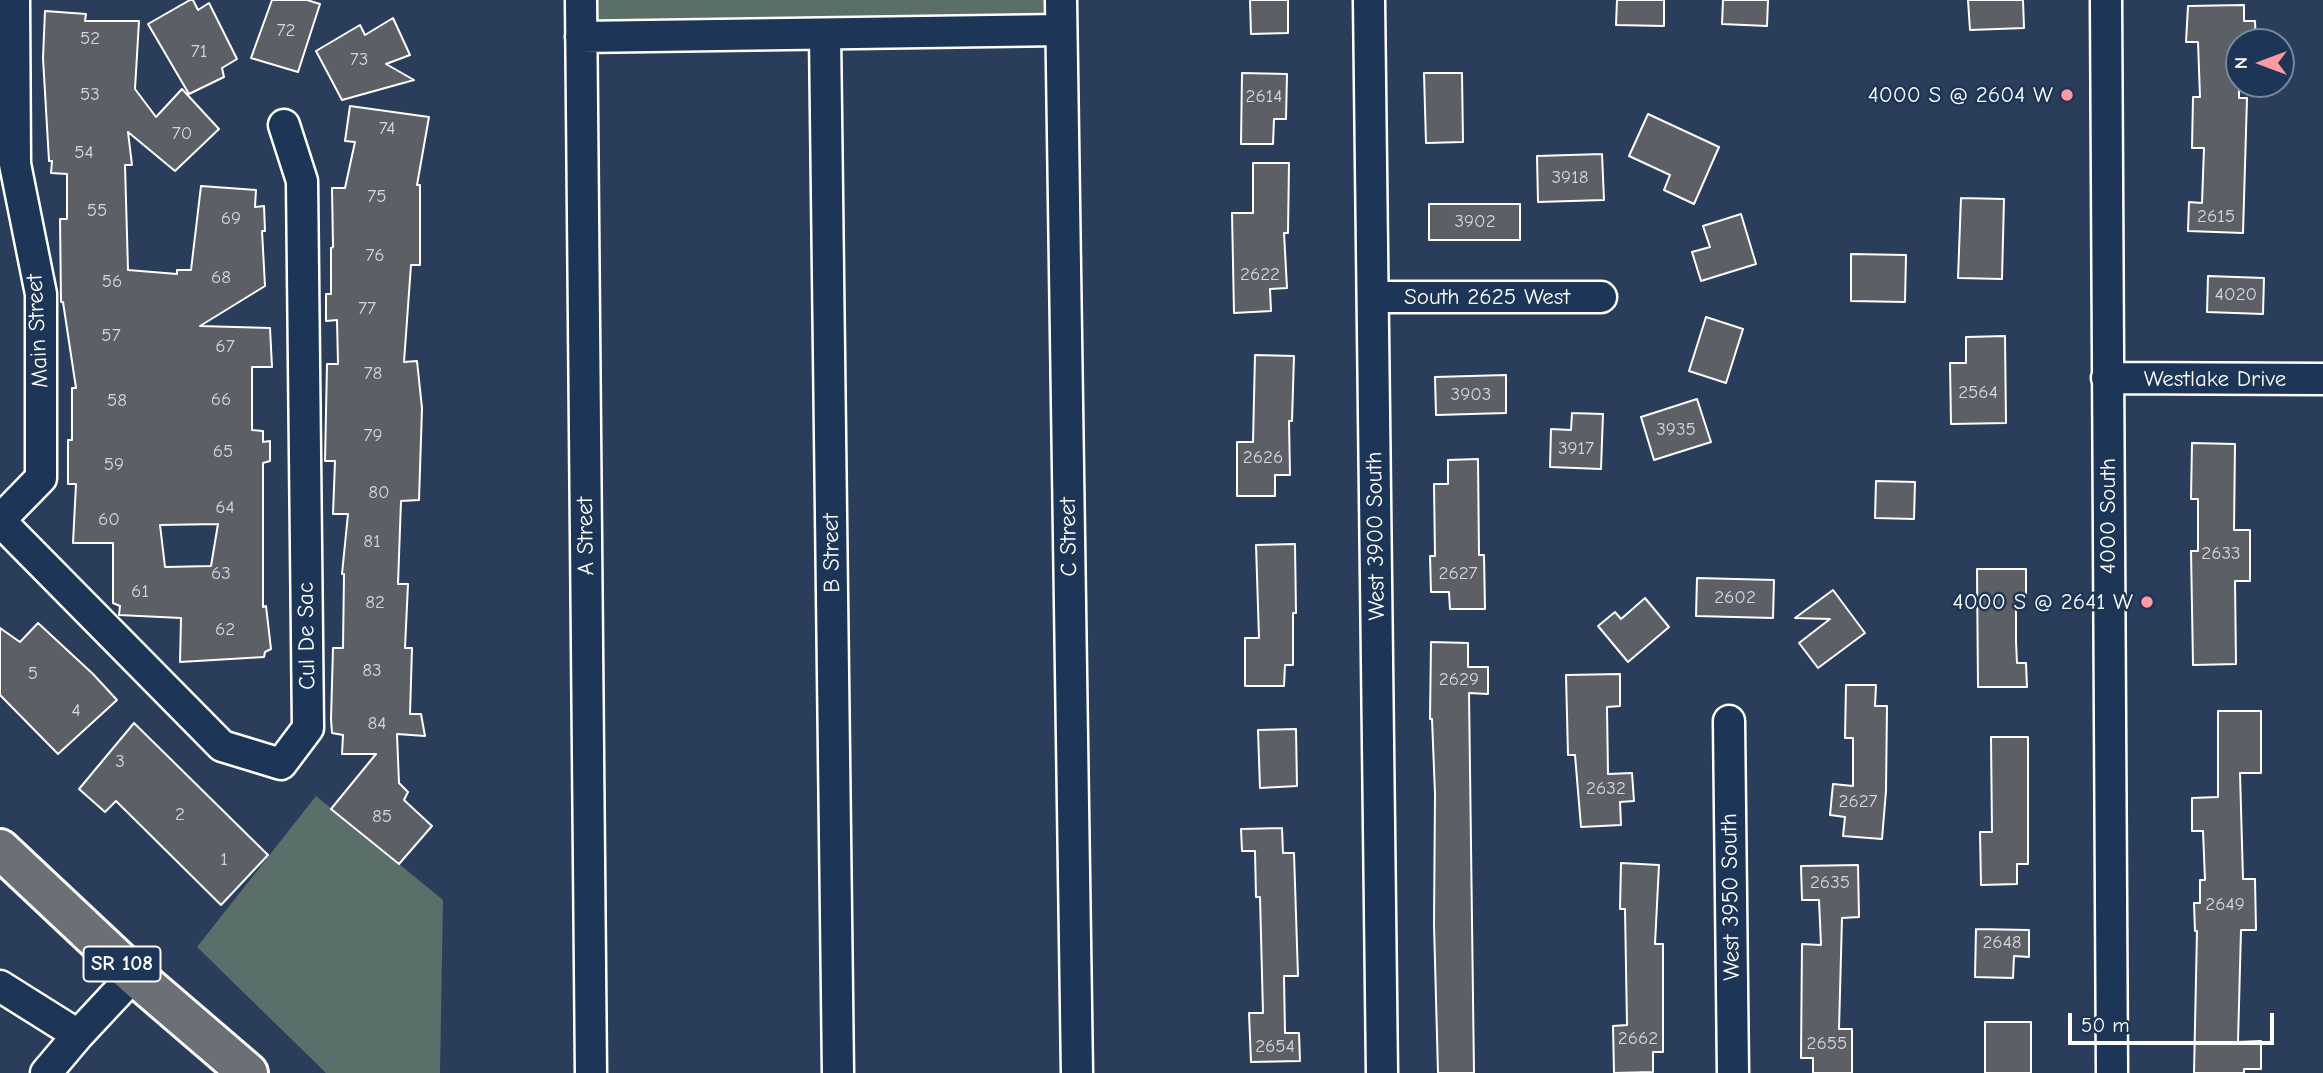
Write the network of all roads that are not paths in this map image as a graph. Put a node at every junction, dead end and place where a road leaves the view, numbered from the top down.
1 (14, 0) edge
2 (581, 0) edge
3 (1061, 0) edge
4 (1369, 0) edge
5 (2106, 0) edge
6 (1061, 30) junction
7 (825, 34) junction
8 (581, 37) junction
9 (284, 125) dead end
10 (1373, 297) junction
11 (1601, 297) dead end
12 (2107, 378) junction
13 (2323, 379) edge
14 (0, 520) edge
15 (1729, 721) dead end
16 (0, 849) edge
17 (134, 975) junction
18 (0, 986) edge
19 (78, 1035) junction
20 (46, 1073) edge
21 (248, 1073) edge
22 (591, 1073) edge
23 (838, 1073) edge
24 (1077, 1073) edge
25 (1382, 1073) edge
26 (1733, 1073) edge
27 (2112, 1073) edge

1 - 14 street, Main Street
2 - 8 street, A Street
3 - 6 street, C Street
4 - 10 street, West 3900 South
5 - 12 street, 4000 South
6 - 7 street
6 - 24 street, C Street
7 - 8 street
7 - 23 street, B Street
8 - 22 street, A Street
9 - 14 street, Cul De Sac
10 - 11 street, South 2625 West
10 - 25 street, West 3900 South
12 - 13 street, Westlake Drive
12 - 27 street, 4000 South
15 - 26 street, West 3950 South
16 - 17 main road, SR 108
17 - 19 street
17 - 21 main road, SR 108
18 - 19 street
19 - 20 street

